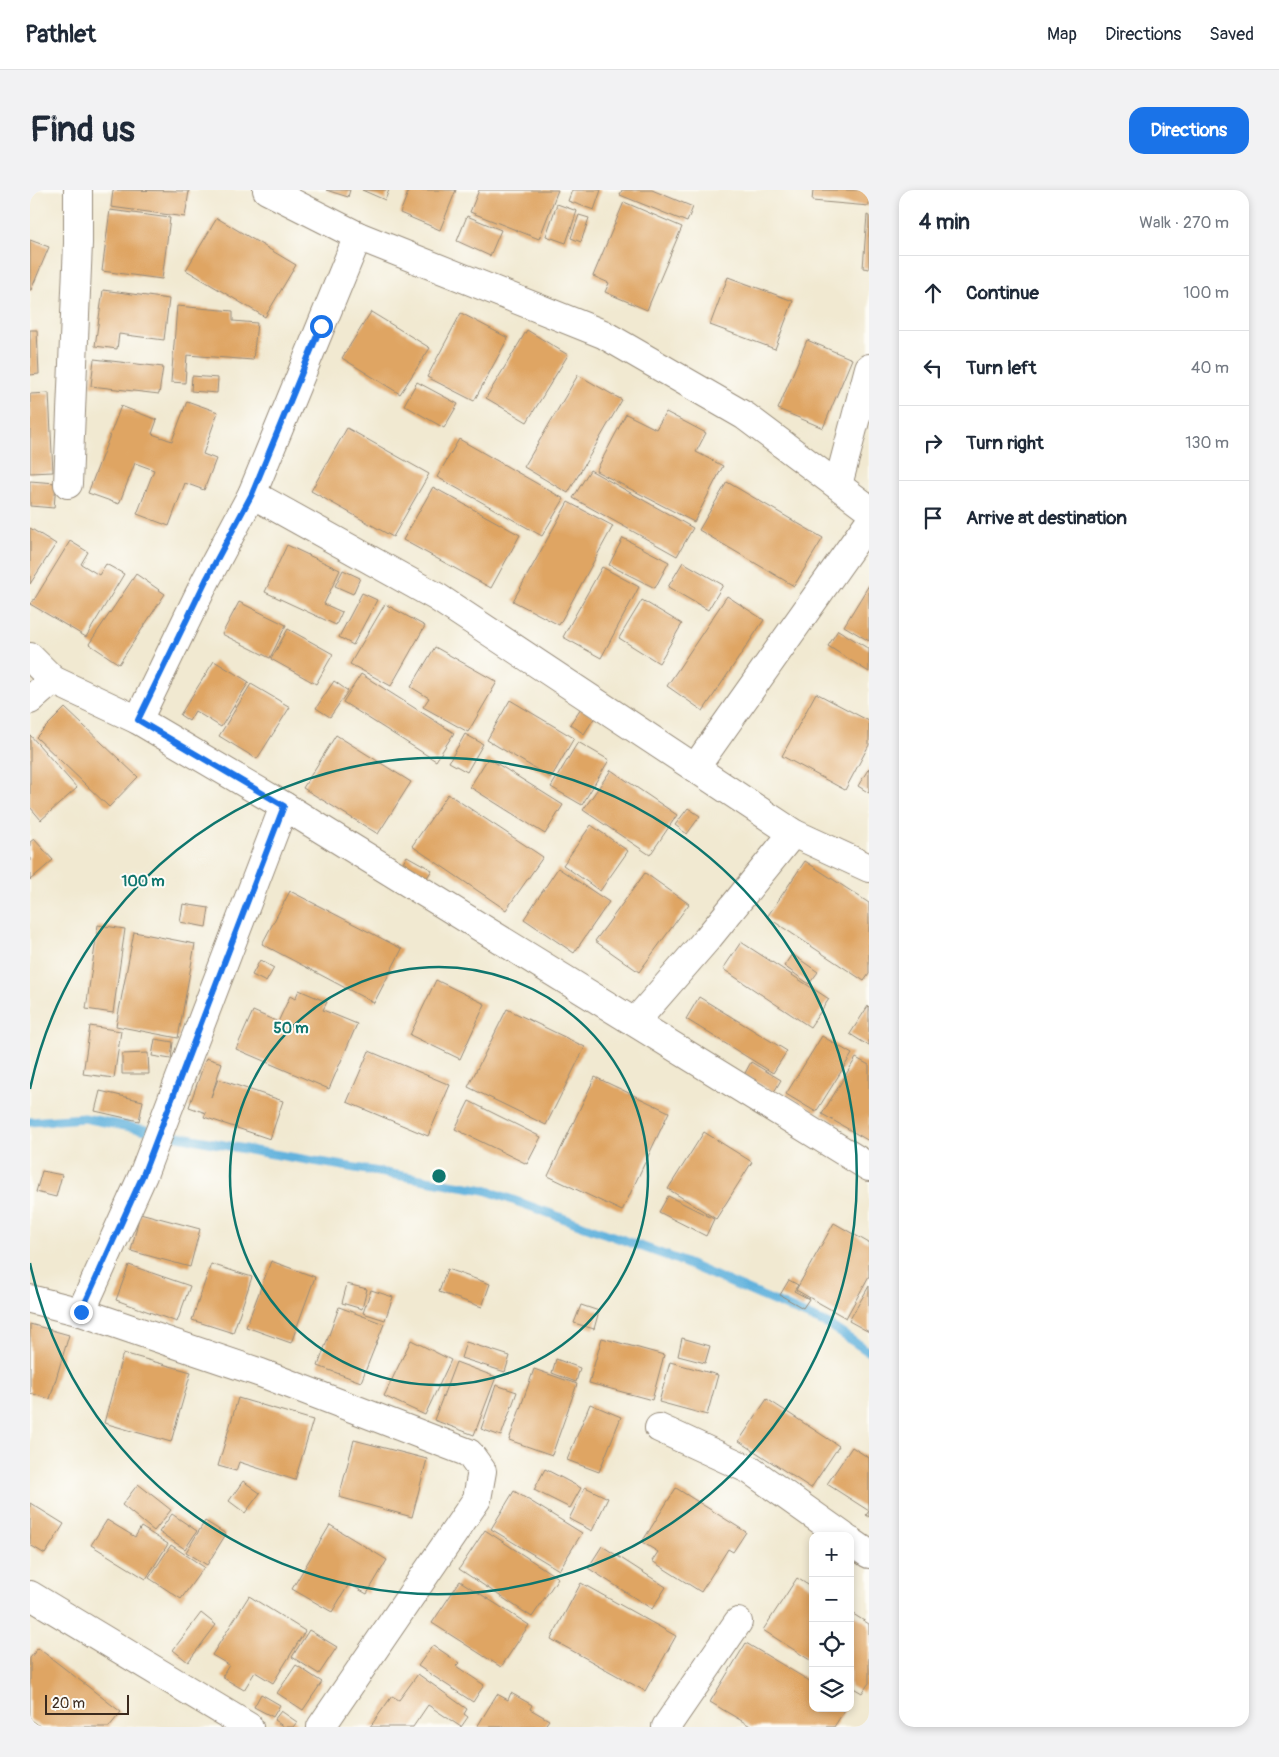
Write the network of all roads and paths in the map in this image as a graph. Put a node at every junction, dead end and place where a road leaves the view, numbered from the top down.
1 (78, 190) edge
2 (267, 190) edge
3 (358, 236) junction
4 (869, 368) edge
5 (68, 484) dead end
6 (838, 485) junction
7 (252, 494) junction
8 (869, 509) edge
9 (869, 522) edge
10 (30, 658) edge
11 (53, 680) junction
12 (30, 700) edge
13 (138, 720) junction
14 (696, 768) junction
15 (284, 806) junction
16 (793, 834) junction
17 (869, 868) edge
18 (635, 1022) junction
19 (869, 1167) edge
20 (30, 1299) edge
21 (81, 1312) junction
22 (660, 1428) dead end
23 (837, 1532) edge
24 (854, 1544) edge
25 (869, 1554) edge
26 (30, 1595) edge
27 (738, 1622) dead end
28 (249, 1727) edge
29 (321, 1727) edge
30 (666, 1727) edge

1 - 5 street
2 - 3 street
3 - 6 street
3 - 7 street
4 - 6 street
6 - 8 street
7 - 13 street
7 - 14 street
9 - 14 street
10 - 11 street
11 - 12 street
11 - 13 street
13 - 15 street
14 - 16 street
15 - 18 street
15 - 21 street
16 - 17 street
16 - 18 street
18 - 19 street
20 - 21 street
21 - 29 street
22 - 23 street
24 - 25 street
26 - 28 street
27 - 30 street

